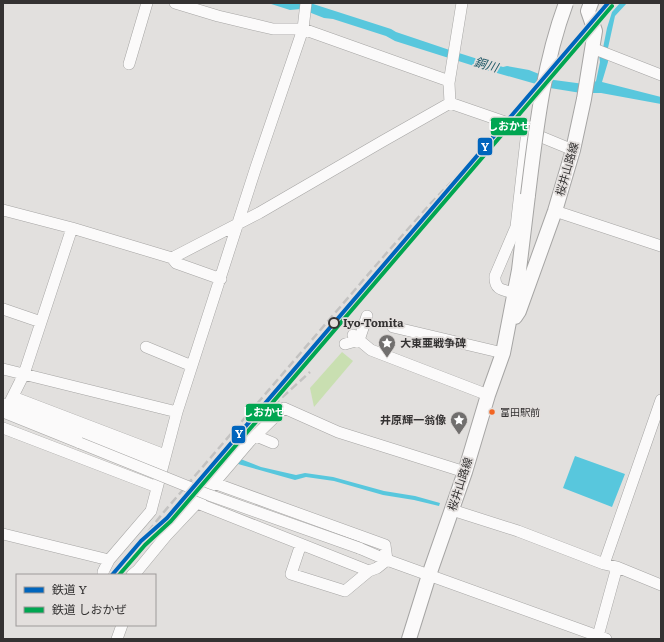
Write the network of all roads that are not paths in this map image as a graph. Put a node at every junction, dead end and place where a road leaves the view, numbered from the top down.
1 (146, 3) edge
2 (175, 3) edge
3 (306, 3) edge
4 (462, 3) edge
5 (566, 3) edge
6 (591, 3) edge
7 (304, 29) junction
8 (592, 48) junction
9 (128, 64) dead end
10 (661, 75) edge
11 (449, 81) junction
12 (450, 103) junction
13 (527, 131) junction
14 (573, 150) junction
15 (3, 210) edge
16 (555, 211) junction
17 (239, 224) junction
18 (72, 228) junction
19 (661, 246) edge
20 (172, 258) junction
21 (220, 279) junction
22 (514, 293) junction
23 (3, 309) edge
24 (367, 316) dead end
25 (41, 322) junction
26 (393, 327) dead end
27 (507, 327) junction
28 (356, 338) junction
29 (345, 344) dead end
30 (146, 347) dead end
31 (503, 353) junction
32 (192, 366) junction
33 (3, 369) edge
34 (24, 374) junction
35 (488, 395) junction
36 (661, 400) edge
37 (7, 405) edge
38 (177, 412) junction
39 (3, 428) edge
40 (256, 436) junction
41 (273, 443) dead end
42 (164, 460) junction
43 (465, 472) junction
44 (214, 483) junction
45 (157, 487) junction
46 (197, 503) junction
47 (452, 510) junction
48 (3, 534) edge
49 (301, 544) junction
50 (109, 560) junction
51 (388, 560) junction
52 (604, 564) junction
53 (617, 567) junction
54 (369, 571) junction
55 (136, 573) edge
56 (103, 574) edge
57 (429, 575) junction
58 (661, 584) edge
59 (122, 626) edge
60 (602, 638) edge
61 (117, 639) edge
62 (409, 639) edge

1 - 9 street
2 - 7 street
3 - 7 street
4 - 11 street
5 - 22 main road, 桜井山路線, bridge
6 - 8 main road, 桜井山路線
7 - 11 street
7 - 17 street
8 - 10 street
8 - 14 main road, 桜井山路線
11 - 12 street
12 - 13 street
12 - 17 street
13 - 14 street
13 - 22 street
14 - 16 main road, 桜井山路線
15 - 18 street
16 - 19 street
16 - 27 main road, 桜井山路線
17 - 20 street
17 - 21 street
18 - 20 street
18 - 25 street
20 - 21 street
21 - 32 street
22 - 27 main road, 桜井山路線
23 - 25 street
24 - 28 street
25 - 34 street
26 - 31 street
27 - 31 main road, 桜井山路線
28 - 29 street
28 - 35 street
30 - 32 street
31 - 35 main road, 桜井山路線
32 - 38 street
33 - 34 street
34 - 37 street
34 - 38 street
35 - 43 main road, 桜井山路線
36 - 52 street
37 - 42 street
37 - 51 street, bridge
38 - 42 street
39 - 45 street
40 - 41 street
40 - 43 street
40 - 44 street
42 - 45 street
43 - 47 main road, 桜井山路線
44 - 46 street
44 - 51 street
45 - 50 street
46 - 49 street
46 - 55 street
47 - 52 street
47 - 57 main road, 桜井山路線
48 - 50 street
49 - 54 street
49 - 54 street
50 - 56 street
51 - 54 street
51 - 57 street
52 - 53 street
53 - 58 street
53 - 60 street
57 - 60 street
57 - 62 main road, 桜井山路線
59 - 61 street

